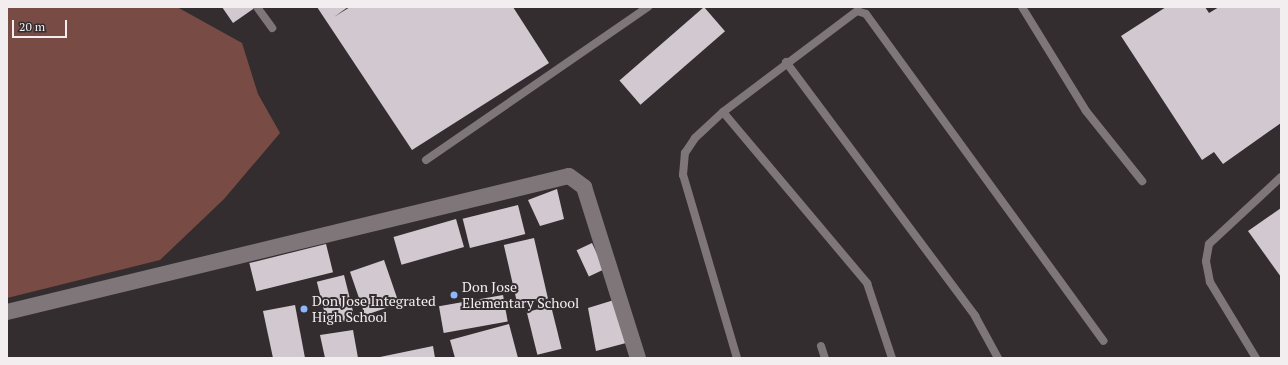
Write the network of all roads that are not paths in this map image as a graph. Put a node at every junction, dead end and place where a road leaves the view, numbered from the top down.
1 (257, 7) edge
2 (648, 7) edge
3 (1022, 7) edge
4 (272, 28) dead end
5 (786, 62) junction
6 (724, 112) junction
7 (426, 160) dead end
8 (1281, 177) edge
9 (1142, 181) dead end
10 (7, 312) edge
11 (1104, 342) dead end
12 (821, 346) dead end
13 (638, 358) edge
14 (737, 358) edge
15 (825, 358) edge
16 (892, 358) edge
17 (998, 358) edge
18 (1256, 358) edge

1 - 4 lane
2 - 7 lane
3 - 9 lane
5 - 6 lane
5 - 11 lane
5 - 17 lane
6 - 14 lane
6 - 16 lane
8 - 18 lane
10 - 13 street
12 - 15 lane

